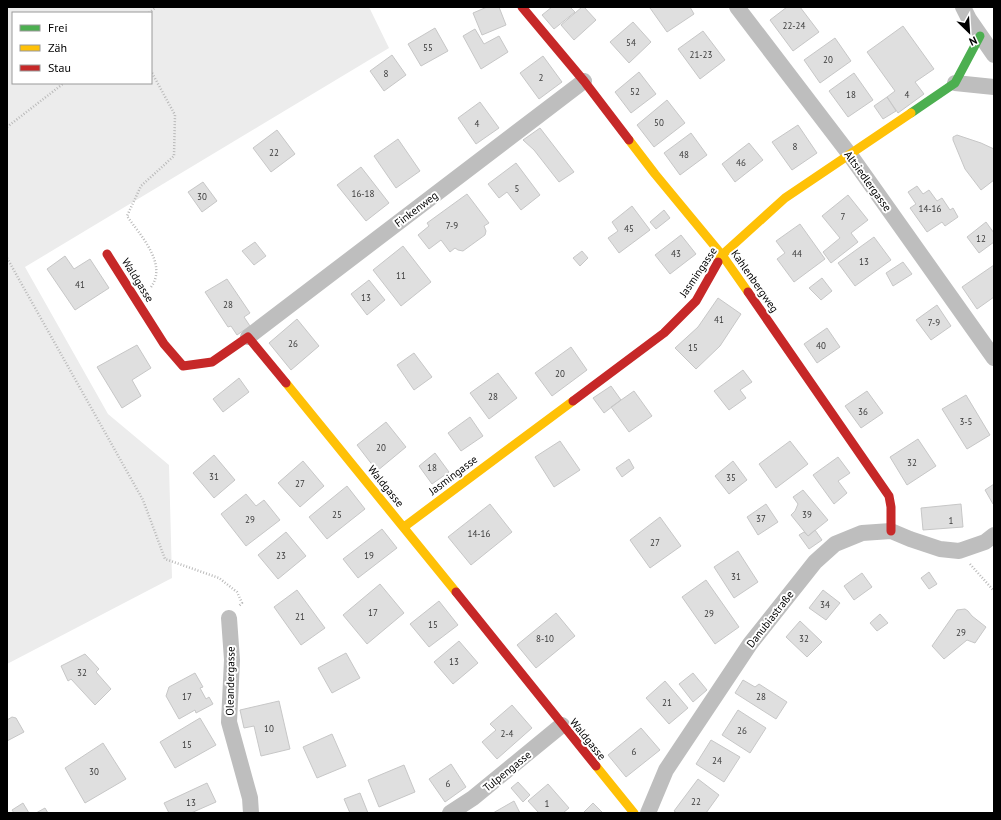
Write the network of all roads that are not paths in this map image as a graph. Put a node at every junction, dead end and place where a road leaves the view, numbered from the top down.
1 (522, 7) edge
2 (738, 7) edge
3 (952, 7) edge
4 (966, 13) edge
5 (980, 36) junction
6 (994, 55) edge
7 (584, 81) junction
8 (955, 84) junction
9 (994, 87) edge
10 (850, 155) junction
11 (107, 254) dead end
12 (722, 255) junction
13 (248, 337) junction
14 (994, 358) edge
15 (404, 527) junction
16 (891, 530) junction
17 (994, 535) edge
18 (229, 618) road end
19 (562, 725) junction
20 (252, 813) edge
21 (450, 813) edge
22 (634, 813) edge
23 (648, 813) edge

1 - 7 street, Kahlenbergweg
2 - 10 street, Altsiedlergasse
3 - 4 street
4 - 5 street
5 - 6 street
5 - 8 street, Jasmingasse
7 - 12 street, Kahlenbergweg
7 - 13 street, Finkenweg
8 - 9 street
8 - 10 street, Jasmingasse
10 - 12 street, Jasmingasse
10 - 14 street, Altsiedlergasse
11 - 13 street, Waldgasse
12 - 15 street, Jasmingasse
12 - 16 street, Kahlenbergweg
13 - 15 street, Waldgasse
15 - 19 street, Waldgasse
16 - 17 street
16 - 23 street, Danubiastraße
18 - 20 street, Oleandergasse
19 - 21 street, Tulpengasse
19 - 22 street, Waldgasse

